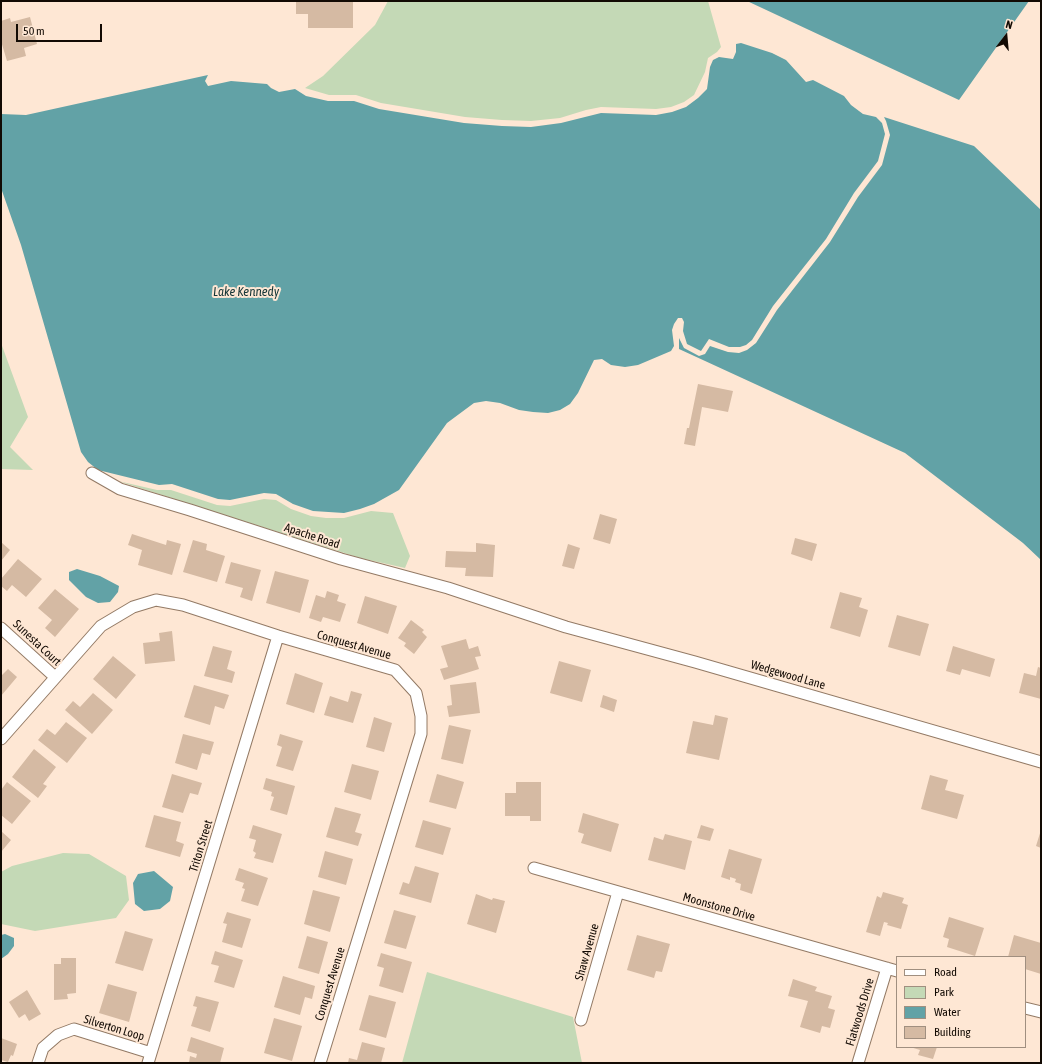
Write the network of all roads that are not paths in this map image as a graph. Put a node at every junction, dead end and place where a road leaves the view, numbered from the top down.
1 (92, 473) dead end
2 (527, 614) joint
3 (1, 628) edge
4 (278, 636) junction
5 (55, 677) junction
6 (1, 739) edge
7 (1041, 762) edge
8 (534, 868) dead end
9 (618, 892) junction
10 (892, 970) edge
11 (1026, 1008) edge
12 (1041, 1012) edge
13 (582, 1020) dead end
14 (150, 1058) edge
15 (38, 1063) edge
16 (320, 1063) edge
17 (858, 1063) edge

1 - 2 street, Apache Road
2 - 7 street, Wedgewood Lane
3 - 5 street, Sunesta Court
4 - 5 street, Conquest Avenue
4 - 14 street, Triton Street
4 - 16 street, Conquest Avenue
5 - 6 street, Conquest Avenue
8 - 9 street, Moonstone Drive
9 - 10 street, Moonstone Drive
9 - 13 street, Shaw Avenue
10 - 17 street, Flatwoods Drive
11 - 12 street
14 - 15 street, Silverton Loop

